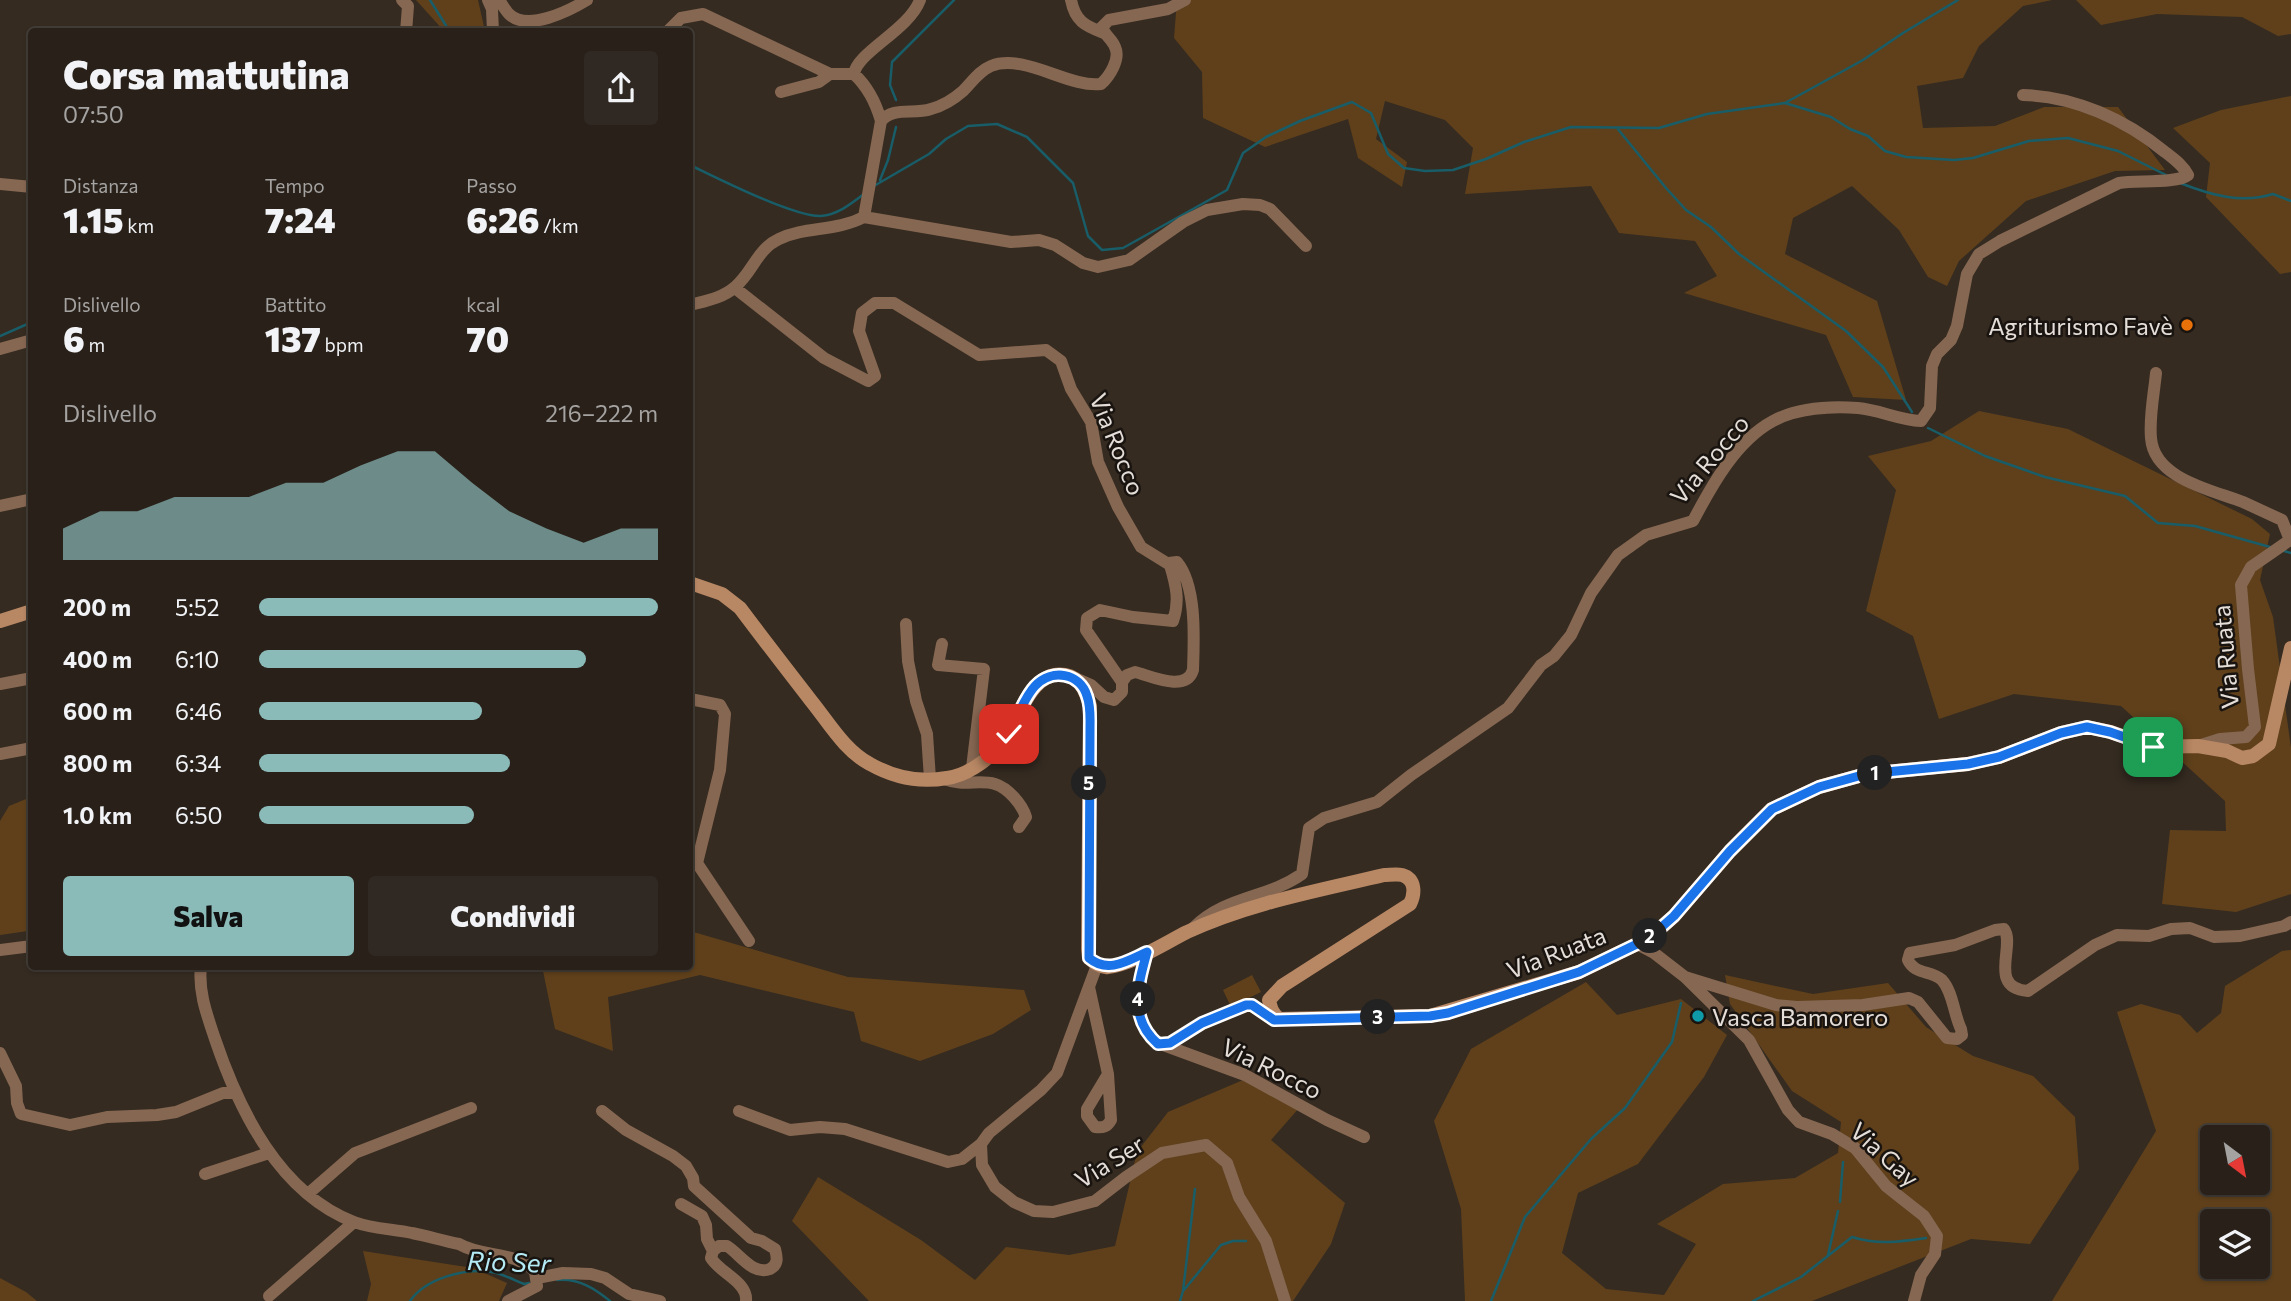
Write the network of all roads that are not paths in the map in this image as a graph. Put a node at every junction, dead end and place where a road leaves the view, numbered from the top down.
1 (488, 0) edge
2 (499, 0) edge
3 (587, 0) edge
4 (920, 0) edge
5 (1071, 0) edge
6 (1185, 0) edge
7 (409, 2) edge
8 (406, 28) edge
9 (493, 28) edge
10 (671, 28) edge
11 (1104, 33) junction
12 (830, 74) junction
13 (854, 74) junction
14 (781, 92) dead end
15 (2023, 95) dead end
16 (881, 121) junction
17 (0, 184) edge
18 (28, 187) edge
19 (864, 217) junction
20 (1306, 246) dead end
21 (735, 288) junction
22 (693, 304) edge
23 (28, 341) edge
24 (0, 349) edge
25 (2156, 373) dead end
26 (28, 500) edge
27 (0, 506) edge
28 (1169, 563) junction
29 (693, 584) edge
30 (28, 612) edge
31 (0, 621) edge
32 (906, 624) dead end
33 (942, 644) dead end
34 (2291, 648) edge
35 (1068, 675) junction
36 (28, 679) edge
37 (1122, 682) junction
38 (0, 684) edge
39 (693, 700) edge
40 (2197, 746) junction
41 (28, 749) edge
42 (0, 754) edge
43 (972, 768) junction
44 (937, 779) junction
45 (1019, 827) dead end
46 (2291, 922) edge
47 (1191, 930) junction
48 (749, 941) dead end
49 (1637, 944) junction
50 (28, 946) edge
51 (0, 950) edge
52 (1147, 952) junction
53 (1097, 965) junction
54 (201, 970) edge
55 (1685, 977) junction
56 (1089, 986) junction
57 (1279, 1019) junction
58 (1158, 1044) junction
59 (0, 1053) edge
60 (1108, 1074) dead end
61 (235, 1093) junction
62 (471, 1108) dead end
63 (601, 1111) dead end
64 (738, 1111) dead end
65 (1364, 1137) dead end
66 (981, 1144) junction
67 (269, 1153) junction
68 (205, 1174) dead end
69 (309, 1193) junction
70 (681, 1204) dead end
71 (354, 1222) junction
72 (713, 1251) junction
73 (537, 1281) junction
74 (269, 1296) dead end
75 (515, 1299) edge
76 (660, 1301) edge
77 (746, 1301) edge
78 (1285, 1301) edge
79 (1914, 1301) edge

1 - 9 street
2 - 3 street
4 - 13 street
5 - 11 street
6 - 11 street
7 - 8 street
10 - 12 street
11 - 16 street
12 - 13 street
12 - 14 street
13 - 16 street
15 - 47 street, Via Rocco
16 - 19 street
17 - 18 street
19 - 20 street
19 - 21 street
21 - 22 street
21 - 28 street, Via Rocco
23 - 24 street
25 - 40 street, Via Ruata
26 - 27 street
28 - 37 street, Via Rocco
28 - 37 street
29 - 44 street
30 - 31 street
32 - 44 street
33 - 43 street
34 - 40 street, Via Ruata
35 - 37 street, Via Rocco
35 - 43 street
35 - 53 street
36 - 38 street
39 - 48 street
40 - 49 street, Via Ruata
41 - 42 street
43 - 44 street
44 - 45 street
46 - 55 street
47 - 52 street, Via Rocco
47 - 57 street, Via Rocco
49 - 55 street, Via Gay
49 - 57 street, Via Ruata
50 - 51 street
52 - 53 street, Via Rocco
52 - 58 street
53 - 56 street
54 - 61 street
55 - 79 street, Via Gay
56 - 60 street
56 - 66 street
57 - 58 street, Via Rocco
58 - 65 street, Via Rocco
59 - 61 street
61 - 67 street
62 - 69 street
63 - 72 street
64 - 66 street
66 - 78 street, Via Ser
67 - 68 street
67 - 69 street
69 - 71 street
70 - 72 street
71 - 73 street
71 - 74 street
72 - 77 street
73 - 75 street
73 - 76 street

